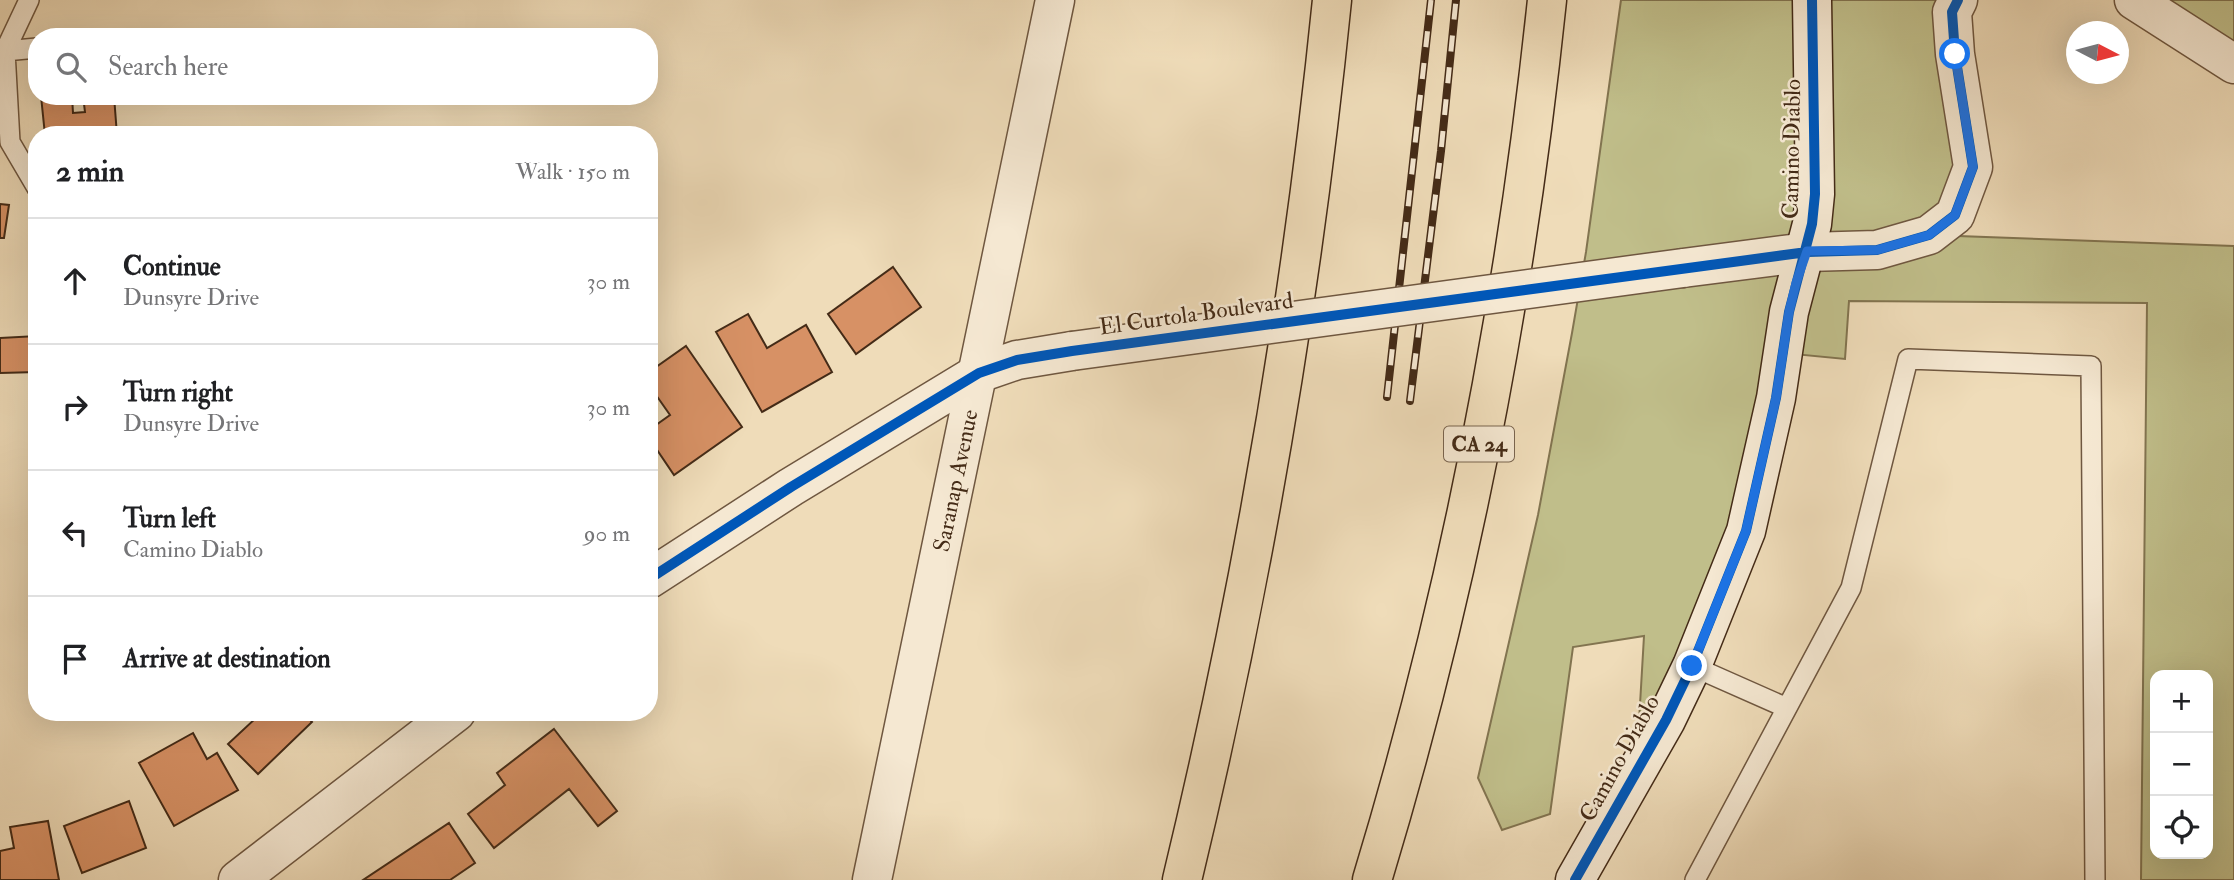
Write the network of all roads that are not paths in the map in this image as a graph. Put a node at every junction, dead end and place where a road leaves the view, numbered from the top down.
1 (29, 0) edge
2 (1055, 0) edge
3 (1332, 0) edge
4 (1547, 0) edge
5 (1812, 0) edge
6 (1958, 0) edge
7 (2134, 0) edge
8 (28, 49) edge
9 (5, 51) junction
10 (2234, 64) edge
11 (28, 173) edge
12 (1807, 251) junction
13 (979, 373) junction
14 (658, 573) edge
15 (1692, 666) junction
16 (1787, 708) junction
17 (444, 721) edge
18 (238, 880) edge
19 (872, 880) edge
20 (1182, 880) edge
21 (1372, 880) edge
22 (1575, 880) edge
23 (1695, 880) edge
24 (2095, 880) edge

1 - 9 lane
2 - 13 street, Saranap Avenue
3 - 20 highway
4 - 21 highway, CA 24
5 - 12 street, Camino Diablo
6 - 12 street, El Curtola Boulevard
7 - 10 street
8 - 9 lane
9 - 11 lane
12 - 13 street, El Curtola Boulevard, bridge
12 - 15 street, Camino Diablo
13 - 14 street, El Curtola Boulevard
13 - 19 street, Saranap Avenue
15 - 16 lane
15 - 22 street, Camino Diablo
16 - 23 lane
16 - 24 lane
17 - 18 street

